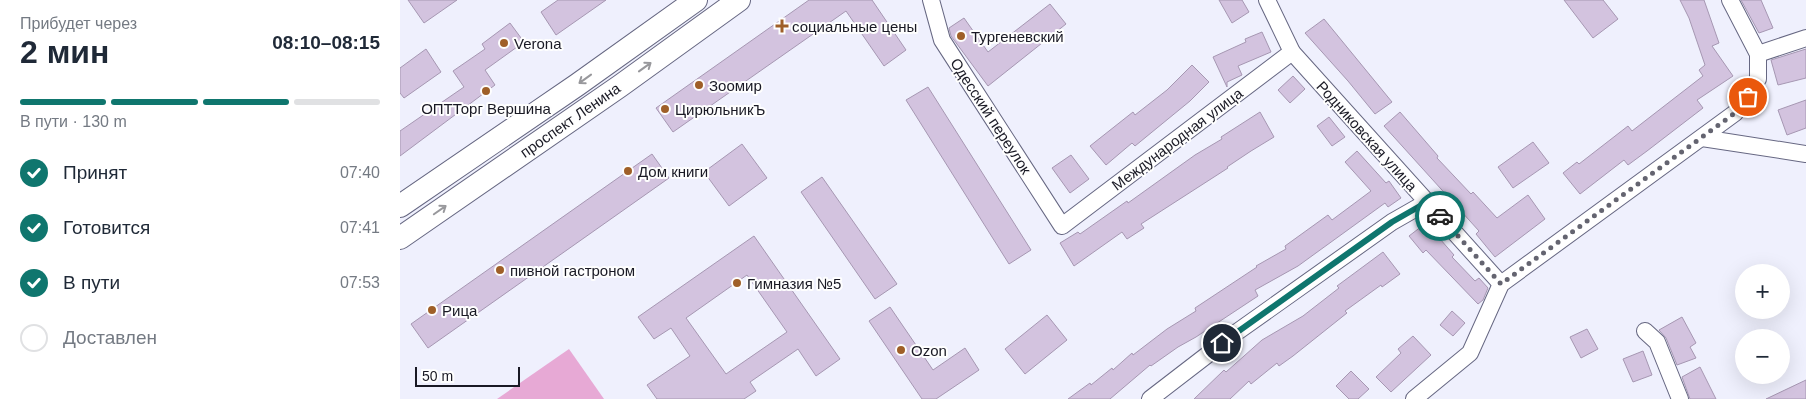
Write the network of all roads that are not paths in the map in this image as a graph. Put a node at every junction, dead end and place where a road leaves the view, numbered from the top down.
1 (696, 0) edge
2 (739, 0) edge
3 (931, 0) edge
4 (1267, 0) edge
5 (1730, 0) edge
6 (1806, 38) edge
7 (1292, 52) junction
8 (1758, 54) junction
9 (1702, 138) junction
10 (1806, 154) edge
11 (1427, 202) junction
12 (400, 206) edge
13 (1062, 226) joint
14 (400, 238) edge
15 (1501, 284) junction
16 (1645, 331) dead end
17 (1150, 399) edge
18 (1414, 399) edge
19 (1680, 399) edge

1 -> 12 main road, проспект Ленина
14 -> 2 main road, проспект Ленина
3 - 13 street, Одесский переулок
4 - 7 street, Родниковская улица
5 - 8 street
6 - 8 street
7 - 11 street, Родниковская улица
7 - 13 street, Международная улица
8 - 9 street
9 - 10 street
9 - 15 street
11 - 15 street, Родниковская улица
11 - 17 street
15 - 18 street
16 - 19 street

